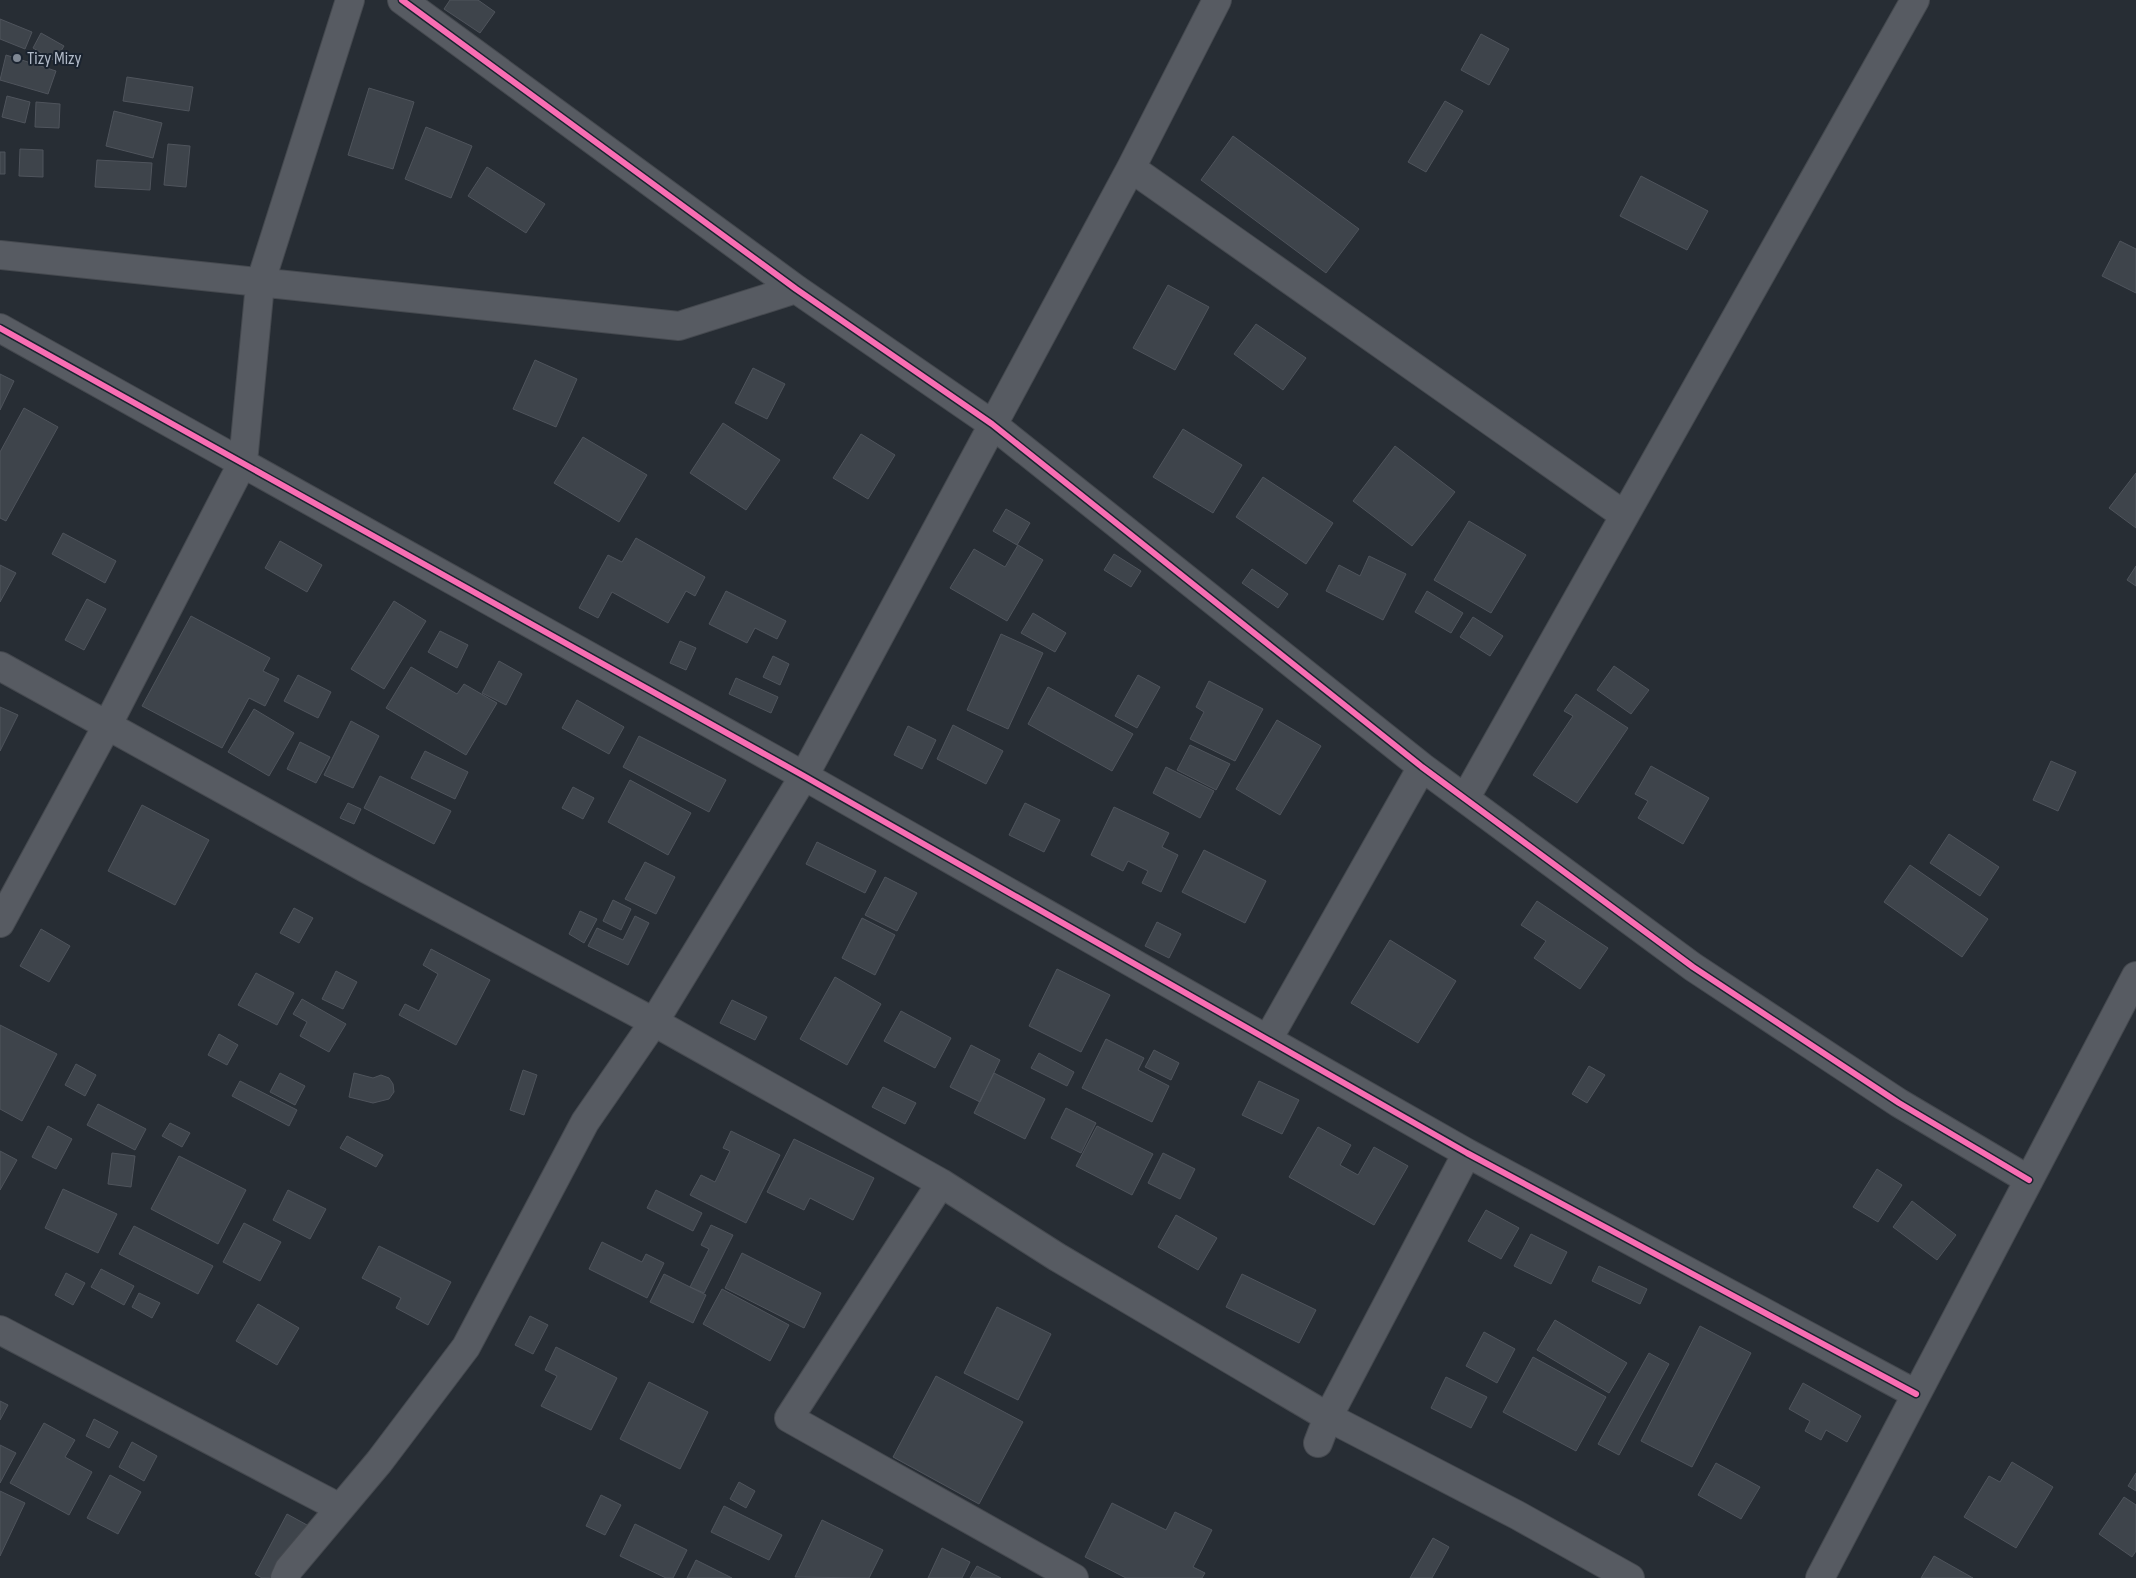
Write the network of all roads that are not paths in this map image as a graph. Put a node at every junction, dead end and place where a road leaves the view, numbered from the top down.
1 (350, 0) edge
2 (402, 0) edge
3 (1217, 0) edge
4 (1915, 0) edge
5 (1131, 168) junction
6 (0, 255) edge
7 (260, 284) junction
8 (796, 290) junction
9 (0, 328) edge
10 (992, 424) junction
11 (243, 462) junction
12 (1624, 515) junction
13 (0, 666) edge
14 (108, 724) junction
15 (1422, 767) junction
16 (804, 776) junction
17 (1466, 798) junction
18 (0, 923) edge
19 (2136, 976) edge
20 (654, 1022) junction
21 (1268, 1039) junction
22 (1467, 1153) junction
23 (2029, 1180) junction
24 (941, 1182) junction
25 (0, 1330) edge
26 (1916, 1394) junction
27 (1328, 1417) junction
28 (1318, 1443) dead end
29 (340, 1508) junction
30 (284, 1578) edge
31 (1074, 1578) edge
32 (1630, 1578) edge
33 (1820, 1578) edge

1 - 7 street
2 - 8 street
3 - 5 street
4 - 12 street
5 - 10 street
5 - 12 street
6 - 7 street
7 - 8 street
7 - 11 street
8 - 10 street
9 - 11 street
10 - 15 street
10 - 16 street
11 - 14 street
11 - 16 street
12 - 17 street
13 - 14 street
14 - 18 street
14 - 20 street
15 - 17 street
15 - 21 street
16 - 20 street
16 - 21 street
17 - 23 street
19 - 23 street
20 - 24 street
20 - 29 street
21 - 22 street
22 - 26 street
22 - 27 street
23 - 26 street
24 - 27 street
24 - 31 street
25 - 29 street
26 - 33 street
27 - 28 street
27 - 32 street
29 - 30 street

